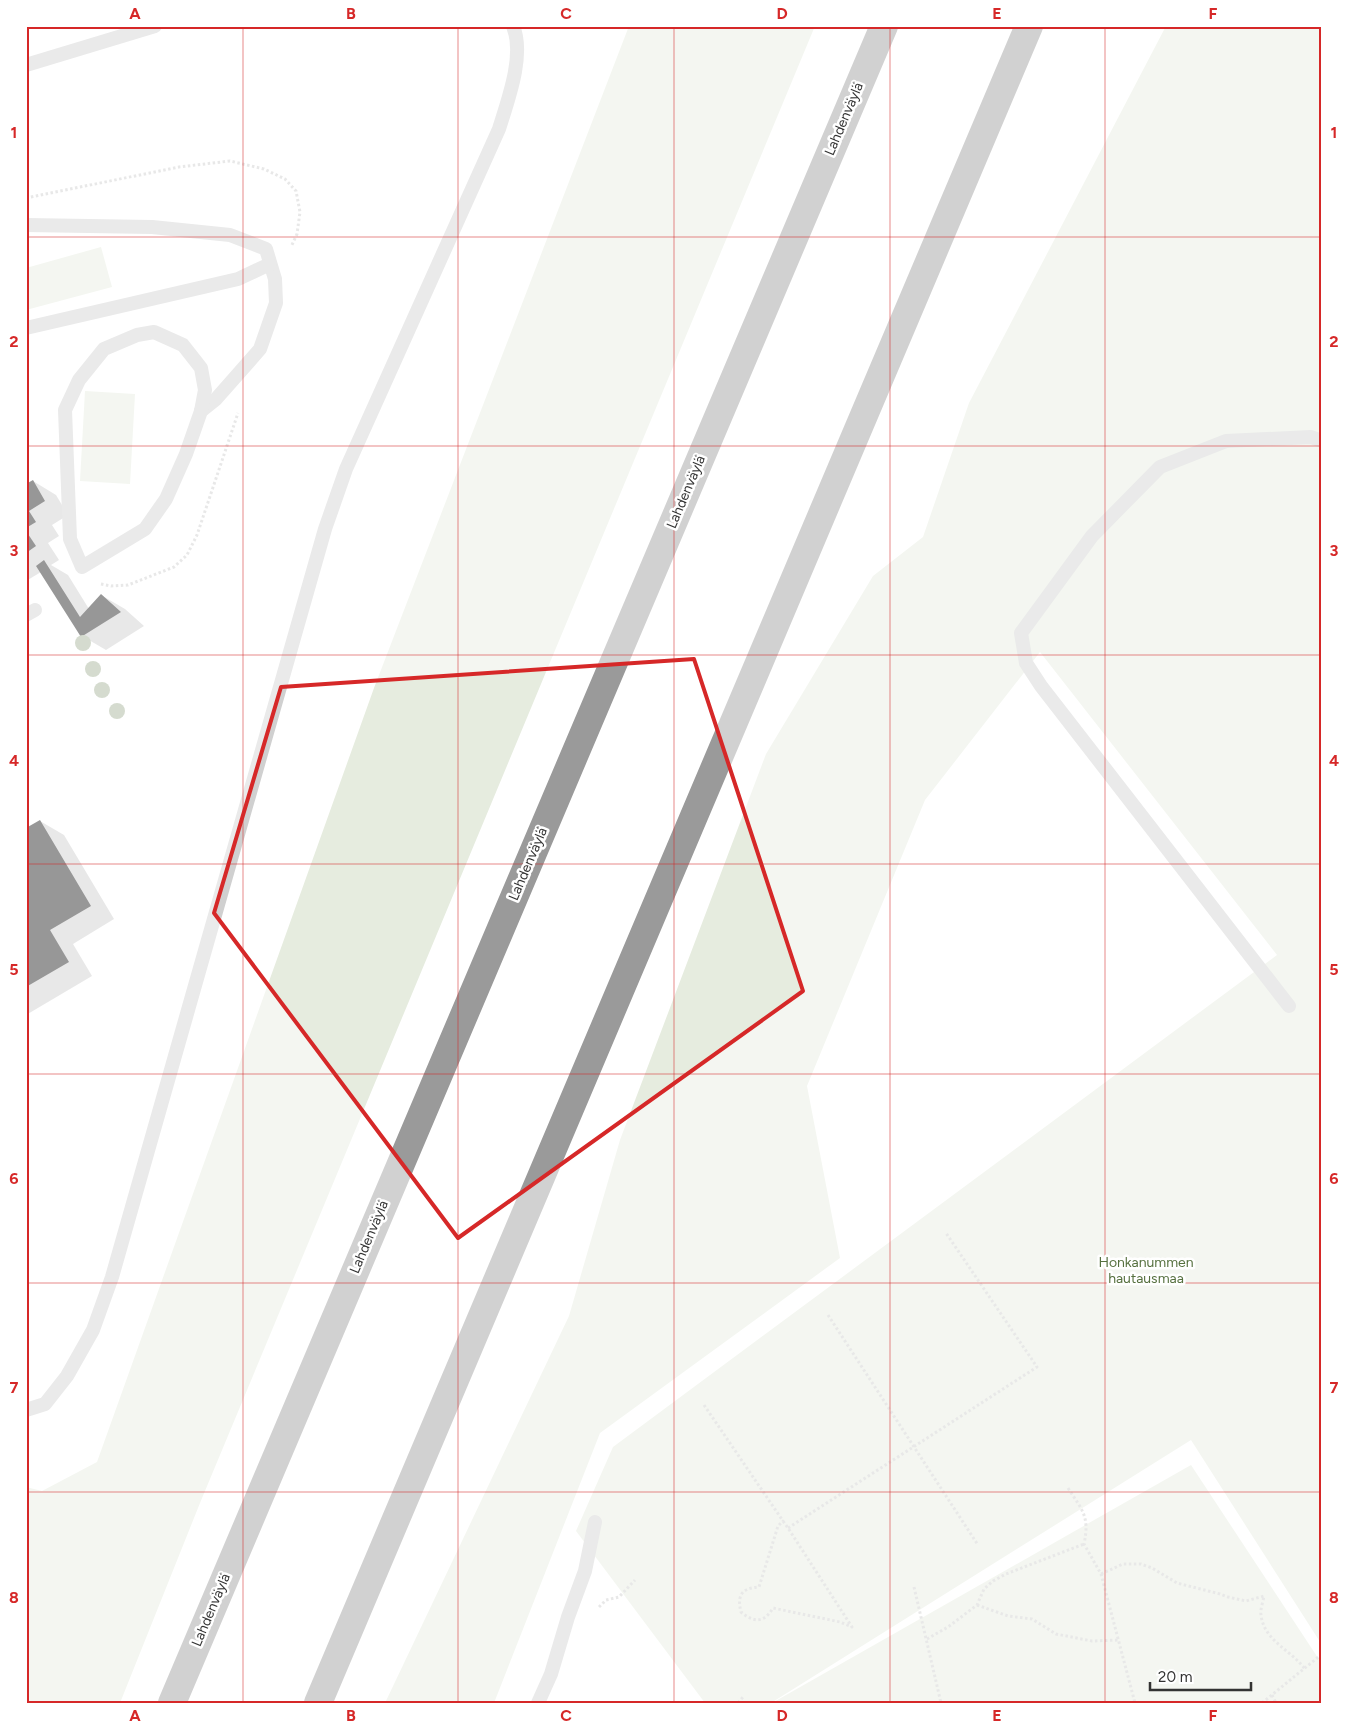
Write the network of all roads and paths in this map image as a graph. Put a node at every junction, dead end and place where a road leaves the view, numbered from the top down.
1 (155, 26) edge
2 (513, 26) edge
3 (884, 26) edge
4 (1028, 26) edge
5 (26, 65) edge
6 (26, 198) edge
7 (26, 225) edge
8 (270, 264) junction
9 (26, 328) edge
10 (201, 411) junction
11 (1322, 441) edge
12 (1289, 1006) dead end
13 (946, 1233) dead end
14 (828, 1315) dead end
15 (704, 1405) dead end
16 (26, 1410) edge
17 (915, 1447) junction
18 (1068, 1488) dead end
19 (783, 1521) junction
20 (596, 1522) dead end
21 (788, 1528) junction
22 (1084, 1544) junction
23 (978, 1545) dead end
24 (1101, 1574) junction
25 (914, 1587) dead end
26 (977, 1605) junction
27 (927, 1639) junction
28 (1119, 1640) junction
29 (1322, 1654) edge
30 (1305, 1669) junction
31 (1272, 1695) junction
32 (743, 1697) dead end
33 (172, 1703) edge
34 (318, 1703) edge
35 (538, 1703) edge
36 (738, 1703) edge
37 (941, 1703) edge
38 (1135, 1703) edge
39 (1262, 1703) edge
40 (1276, 1703) edge

1 - 5 lane
2 - 16 lane
3 - 33 highway, Lahdenväylä
4 - 34 highway
6 - 8 path
7 - 8 lane
8 - 9 lane
8 - 10 lane
10 - 10 lane
11 - 12 lane
13 - 17 path
14 - 17 path
15 - 19 path
17 - 21 path
17 - 23 path
18 - 22 path
19 - 21 path
19 - 21 path
20 - 35 lane
22 - 24 path
22 - 26 path
24 - 28 path
24 - 30 path
25 - 27 path
26 - 27 path
26 - 28 path
27 - 37 path
28 - 38 path
29 - 30 path
30 - 31 path
31 - 39 path
31 - 40 path
32 - 36 path

